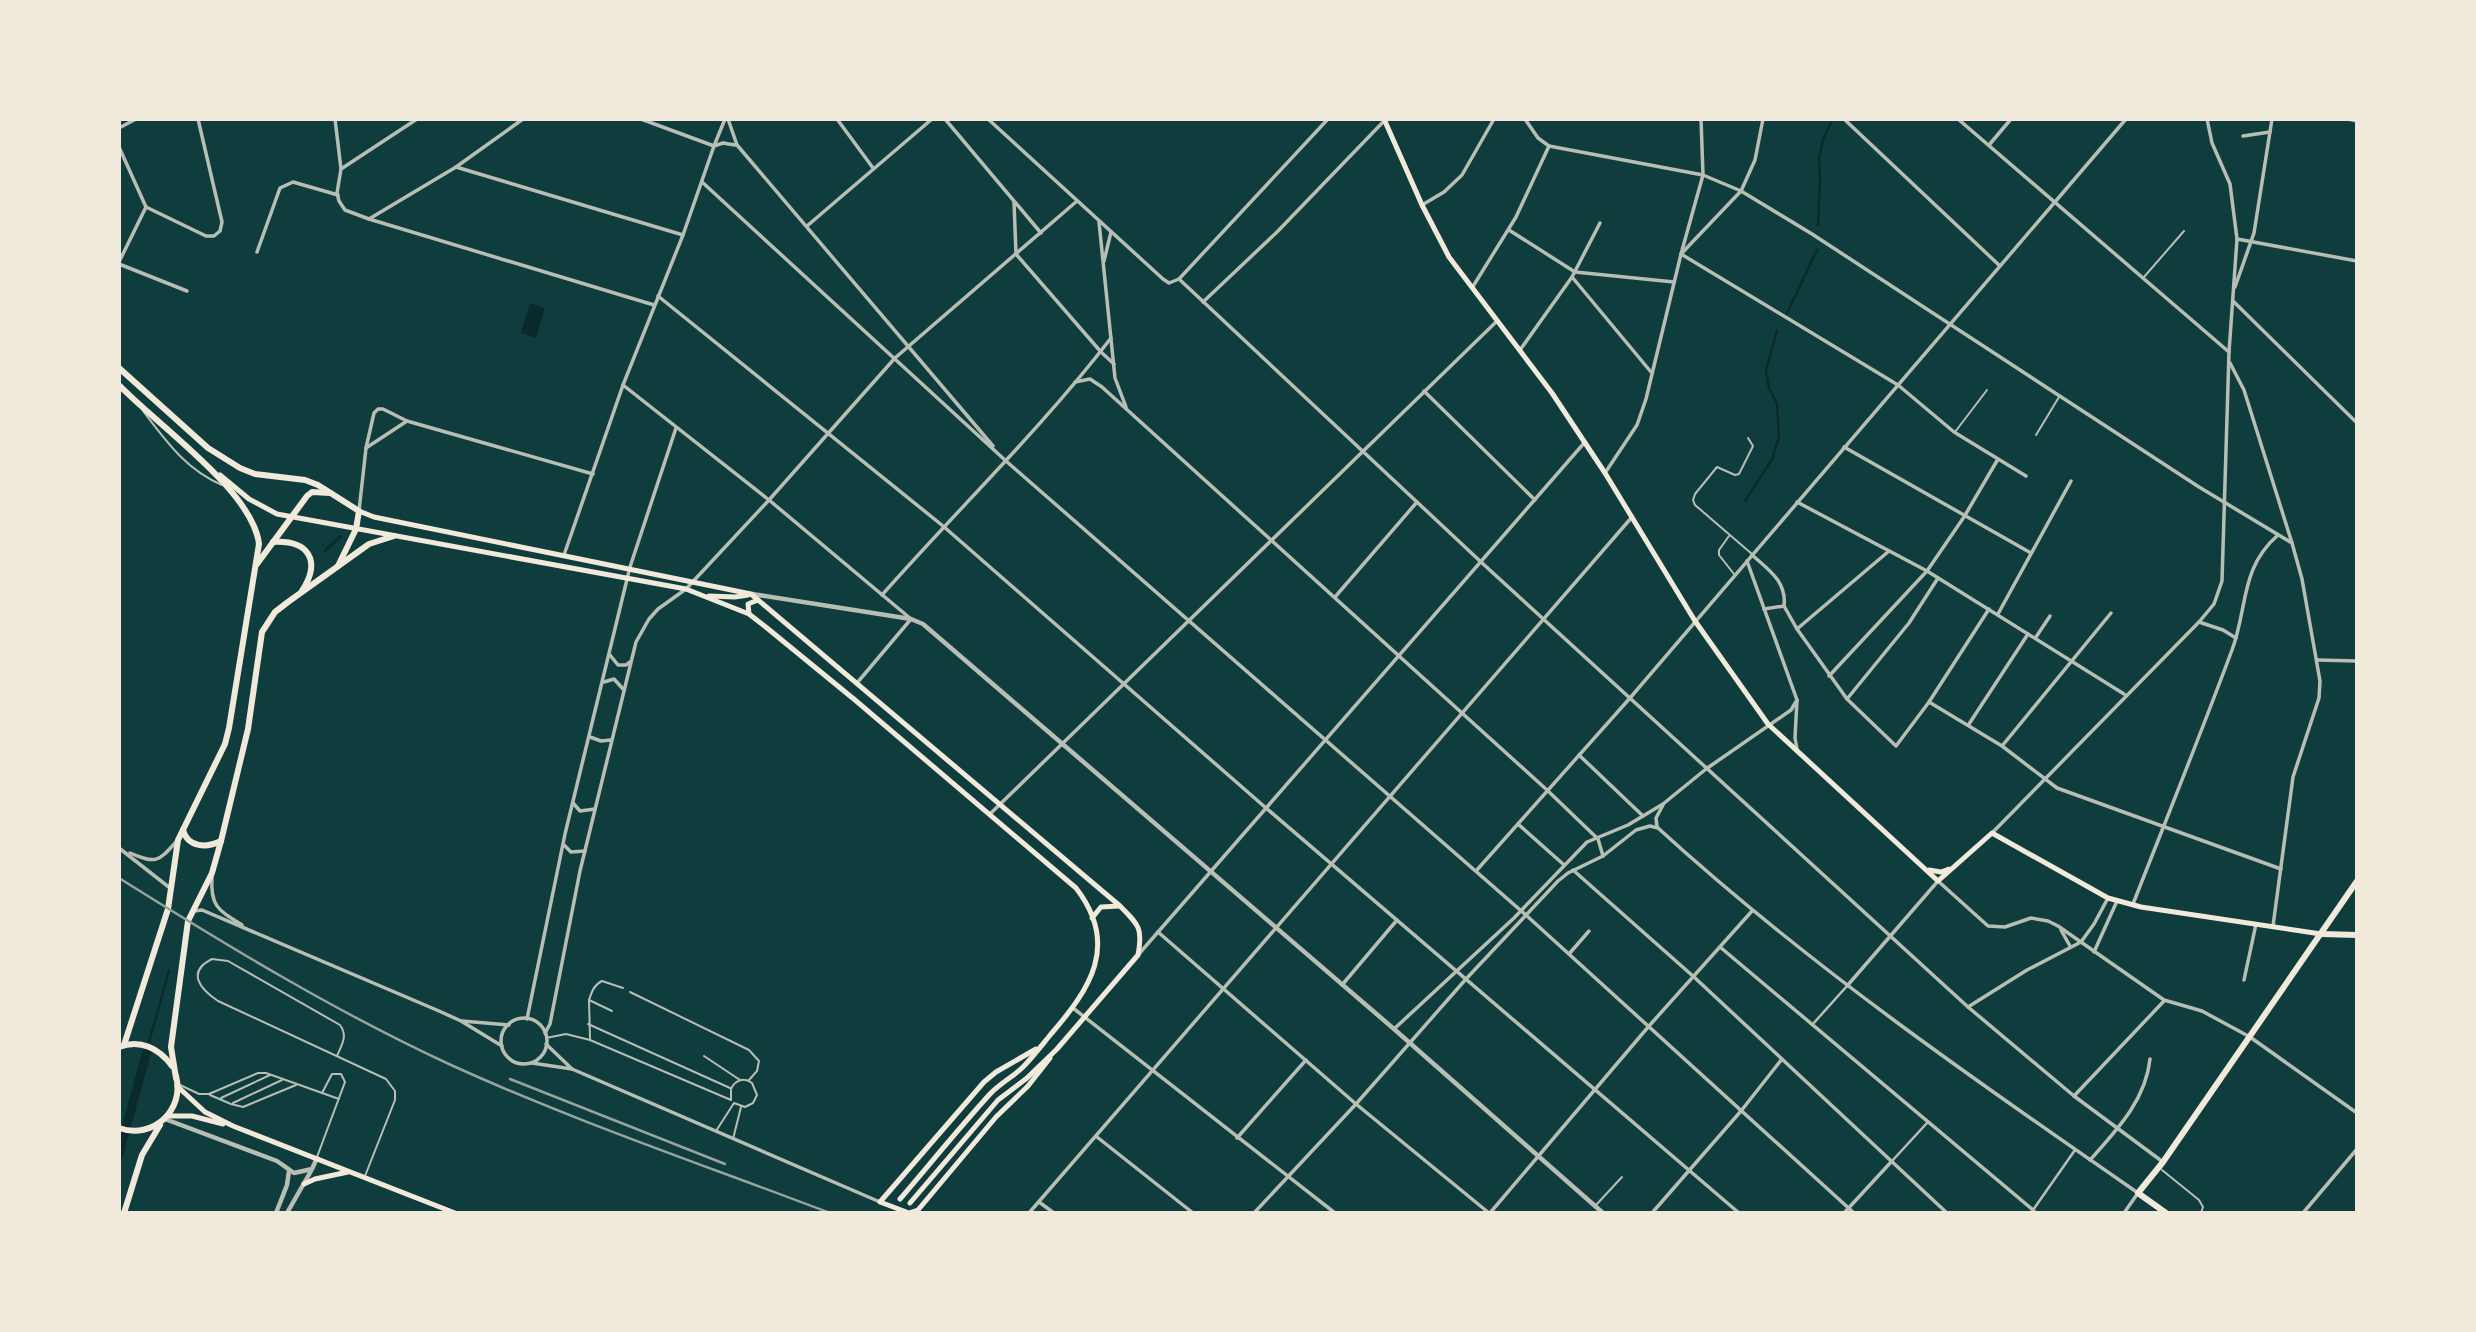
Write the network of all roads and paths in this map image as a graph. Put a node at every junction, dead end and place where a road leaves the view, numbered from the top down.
1 (136, 119) edge
2 (198, 119) edge
3 (335, 119) edge
4 (418, 119) edge
5 (523, 119) edge
6 (641, 119) edge
7 (727, 119) edge
8 (837, 119) edge
9 (932, 119) edge
10 (945, 119) edge
11 (988, 119) edge
12 (1328, 119) edge
13 (1494, 119) edge
14 (1525, 119) edge
15 (1763, 119) edge
16 (1844, 119) edge
17 (1958, 119) edge
18 (2011, 119) edge
19 (2126, 119) edge
20 (2207, 119) edge
21 (2272, 119) edge
22 (2348, 119) edge
23 (1384, 120) edge
24 (1701, 120) edge
25 (2357, 121) edge
26 (119, 128) edge
27 (2270, 132) junction
28 (2243, 136) dead end
29 (737, 145) junction
30 (1989, 145) junction
31 (714, 146) junction
32 (1549, 146) junction
33 (119, 147) edge
34 (456, 167) junction
35 (873, 168) junction
36 (341, 169) junction
37 (1703, 175) junction
38 (702, 182) junction
39 (1741, 191) junction
40 (338, 195) junction
41 (1077, 201) junction
42 (1014, 202) junction
43 (2054, 202) junction
44 (1423, 205) junction
45 (146, 207) junction
46 (369, 219) junction
47 (1099, 220) junction
48 (1600, 223) dead end
49 (807, 226) junction
50 (1508, 230) junction
51 (2184, 231) dead end
52 (1111, 232) junction
53 (1041, 233) junction
54 (683, 235) junction
55 (2236, 239) junction
56 (2251, 242) junction
57 (257, 253) dead end
58 (1016, 254) junction
59 (1681, 254) junction
60 (119, 261) edge
61 (2357, 261) edge
62 (1102, 266) junction
63 (2000, 266) junction
64 (1573, 274) junction
65 (2144, 278) junction
66 (1179, 279) junction
67 (1674, 282) junction
68 (1472, 289) junction
69 (187, 290) dead end
70 (2234, 290) junction
71 (658, 296) junction
72 (2233, 301) junction
73 (1203, 302) junction
74 (654, 305) junction
75 (1497, 321) junction
76 (1949, 325) junction
77 (1111, 338) junction
78 (908, 346) junction
79 (1520, 350) junction
80 (1101, 352) junction
81 (2230, 352) junction
82 (895, 359) junction
83 (2230, 362) junction
84 (1114, 364) junction
85 (119, 368) edge
86 (1651, 373) junction
87 (1075, 382) junction
88 (623, 385) junction
89 (1898, 385) junction
90 (119, 386) edge
91 (1987, 390) dead end
92 (1424, 391) junction
93 (2060, 396) junction
94 (140, 408) junction
95 (1127, 410) junction
96 (407, 421) junction
97 (2357, 423) edge
98 (676, 428) junction
99 (1954, 432) junction
100 (828, 433) junction
101 (2036, 435) dead end
102 (1748, 438) dead end
103 (1585, 442) junction
104 (1844, 447) junction
105 (366, 448) junction
106 (1362, 453) junction
107 (1998, 459) junction
108 (1006, 461) junction
109 (203, 462) junction
110 (1605, 473) junction
111 (593, 474) junction
112 (2026, 476) dead end
113 (2071, 481) dead end
114 (227, 487) junction
115 (332, 493) junction
116 (249, 499) junction
117 (769, 500) junction
118 (1535, 500) junction
119 (1417, 502) junction
120 (1797, 502) junction
121 (2224, 502) junction
122 (359, 511) junction
123 (291, 517) junction
124 (1632, 517) junction
125 (1964, 517) junction
126 (943, 526) junction
127 (356, 529) junction
128 (2278, 535) junction
129 (394, 536) junction
130 (1729, 536) junction
131 (1271, 540) junction
132 (273, 542) junction
133 (2292, 543) junction
134 (1889, 551) junction
135 (2031, 553) junction
136 (1752, 555) junction
137 (563, 557) junction
138 (1747, 561) junction
139 (1480, 562) junction
140 (256, 565) junction
141 (630, 567) junction
142 (338, 568) junction
143 (1927, 571) junction
144 (1735, 575) junction
145 (1938, 578) junction
146 (628, 580) junction
147 (694, 581) junction
148 (686, 589) junction
149 (301, 592) junction
150 (751, 594) junction
151 (882, 594) junction
152 (706, 596) junction
153 (1335, 597) junction
154 (758, 600) junction
155 (1784, 606) junction
156 (1764, 609) junction
157 (1989, 609) junction
158 (2110, 613) dead end
159 (749, 614) junction
160 (1998, 614) junction
161 (2050, 616) dead end
162 (911, 619) junction
163 (1544, 619) junction
164 (1189, 621) junction
165 (1695, 621) junction
166 (2199, 622) junction
167 (1797, 629) junction
168 (2028, 634) junction
169 (2036, 637) junction
170 (2236, 638) junction
171 (610, 655) junction
172 (1399, 656) junction
173 (2317, 660) junction
174 (2072, 661) junction
175 (2357, 661) edge
176 (631, 662) junction
177 (1829, 676) junction
178 (603, 682) junction
179 (857, 683) junction
180 (1124, 683) junction
181 (624, 690) junction
182 (2125, 695) junction
183 (1630, 698) junction
184 (1847, 699) junction
185 (1797, 700) junction
186 (1929, 702) junction
187 (1463, 714) junction
188 (1768, 724) junction
189 (1969, 724) junction
190 (590, 737) junction
191 (1326, 739) junction
192 (612, 740) junction
193 (1062, 744) junction
194 (2002, 746) junction
195 (1797, 751) junction
196 (1579, 755) junction
197 (1706, 769) junction
198 (2045, 779) junction
199 (1547, 790) junction
200 (1391, 797) junction
201 (573, 803) junction
202 (1000, 804) junction
203 (1663, 804) junction
204 (1266, 808) junction
205 (595, 810) junction
206 (990, 814) junction
207 (1643, 816) junction
208 (1518, 824) junction
209 (2163, 827) junction
210 (183, 828) junction
211 (1658, 828) junction
212 (1992, 833) junction
213 (1596, 837) junction
214 (178, 840) junction
215 (221, 841) junction
216 (564, 845) junction
217 (120, 849) edge
218 (585, 851) junction
219 (1603, 856) junction
220 (1563, 864) junction
221 (1958, 864) junction
222 (1333, 865) junction
223 (1922, 866) junction
224 (2280, 869) junction
225 (1573, 870) junction
226 (1476, 871) junction
227 (1210, 872) junction
228 (212, 873) junction
229 (1938, 881) junction
230 (2357, 881) edge
231 (172, 890) junction
232 (2108, 898) junction
233 (2117, 901) junction
234 (2133, 905) junction
235 (1120, 906) junction
236 (1521, 911) junction
237 (1752, 911) junction
238 (190, 913) junction
239 (1527, 916) junction
240 (1092, 918) junction
241 (1397, 920) junction
242 (2256, 924) junction
243 (2058, 926) junction
244 (2273, 926) junction
245 (246, 928) junction
246 (1277, 929) junction
247 (1589, 931) dead end
248 (1158, 932) junction
249 (2322, 934) junction
250 (2357, 935) edge
251 (1891, 937) junction
252 (2081, 942) junction
253 (2070, 946) junction
254 (1720, 947) junction
255 (2094, 952) junction
256 (1569, 954) junction
257 (1138, 955) junction
258 (1456, 972) junction
259 (1693, 977) junction
260 (1466, 979) junction
261 (2244, 980) dead end
262 (1342, 985) junction
263 (1847, 986) junction
264 (623, 988) dead end
265 (1224, 989) junction
266 (630, 992) dead end
267 (589, 1000) junction
268 (2164, 1000) junction
269 (1968, 1007) junction
270 (1073, 1008) junction
271 (612, 1011) dead end
272 (1085, 1018) junction
273 (527, 1019) junction
274 (461, 1021) junction
275 (588, 1024) junction
276 (509, 1025) junction
277 (1812, 1025) junction
278 (1649, 1026) junction
279 (1394, 1029) junction
280 (2250, 1037) junction
281 (546, 1039) junction
282 (590, 1040) junction
283 (1409, 1043) junction
284 (121, 1046) edge
285 (502, 1046) junction
286 (1039, 1048) junction
287 (1057, 1049) junction
288 (337, 1056) junction
289 (704, 1056) dead end
290 (1782, 1059) junction
291 (2150, 1059) dead end
292 (1306, 1060) junction
293 (533, 1063) junction
294 (572, 1069) junction
295 (1153, 1071) junction
296 (271, 1075) junction
297 (283, 1079) junction
298 (740, 1080) junction
299 (749, 1080) junction
300 (177, 1083) junction
301 (297, 1084) junction
302 (730, 1089) junction
303 (1595, 1090) junction
304 (323, 1093) junction
305 (209, 1094) junction
306 (2074, 1096) junction
307 (219, 1098) junction
308 (339, 1099) junction
309 (732, 1102) junction
310 (231, 1104) junction
311 (1356, 1104) junction
312 (741, 1107) junction
313 (1741, 1111) junction
314 (2357, 1113) edge
315 (165, 1119) junction
316 (1927, 1123) junction
317 (233, 1126) junction
318 (119, 1128) edge
319 (2117, 1129) junction
320 (715, 1132) junction
321 (1097, 1137) junction
322 (1237, 1138) junction
323 (733, 1140) junction
324 (2357, 1149) edge
325 (2075, 1150) junction
326 (1538, 1156) junction
327 (317, 1158) junction
328 (2090, 1160) junction
329 (1892, 1161) junction
330 (2161, 1164) junction
331 (312, 1169) junction
332 (289, 1171) junction
333 (350, 1171) junction
334 (1690, 1171) junction
335 (364, 1177) junction
336 (1286, 1177) junction
337 (1622, 1177) dead end
338 (304, 1184) junction
339 (2138, 1193) junction
340 (900, 1199) dead end
341 (880, 1202) junction
342 (1039, 1202) junction
343 (910, 1203) dead end
344 (1595, 1206) junction
345 (1849, 1208) junction
346 (2034, 1212) edge
347 (124, 1213) edge
348 (276, 1213) edge
349 (287, 1213) edge
350 (456, 1213) edge
351 (1029, 1213) edge
352 (1054, 1213) edge
353 (1193, 1213) edge
354 (1254, 1213) edge
355 (1335, 1213) edge
356 (1490, 1213) edge
357 (1603, 1213) edge
358 (1652, 1213) edge
359 (1738, 1213) edge
360 (1844, 1213) edge
361 (1854, 1213) edge
362 (1947, 1213) edge
363 (2124, 1213) edge
364 (2166, 1213) edge
365 (2201, 1213) edge
366 (2303, 1213) edge

1 - 26 street
2 - 45 street
3 - 36 street
4 - 36 street
5 - 34 street
6 - 31 street
7 - 29 street
7 - 31 street
8 - 35 street
9 - 35 street
10 - 42 street
11 - 41 street
12 - 66 street
13 - 44 street
14 - 32 street
15 - 39 street
16 - 63 street
17 - 30 street
18 - 30 street
19 - 43 street
20 - 55 street
21 - 27 street
22 - 25 street
23 - 44 main road
23 - 73 street
24 - 37 street
27 - 28 street
27 - 56 street
29 - 31 street
29 - 49 street
30 - 43 street
31 - 38 street
32 - 37 street
32 - 50 street
33 - 45 street
34 - 46 street
34 - 54 street
35 - 49 street
36 - 40 street
37 - 39 street
37 - 59 street
38 - 54 street
38 - 82 street
39 - 59 street
39 - 76 street
40 - 46 street
40 - 57 street
41 - 47 street
41 - 53 street
42 - 53 street
42 - 58 street
43 - 63 street
43 - 65 street
44 - 68 main road
45 - 60 street
46 - 74 street
47 - 52 street
47 - 62 street
48 - 64 street
49 - 78 street
50 - 64 street
50 - 68 street
51 - 65 lane
52 - 62 street
52 - 66 street
53 - 58 street
54 - 71 street
55 - 56 street
55 - 70 street
56 - 61 street
56 - 70 street
58 - 78 street
58 - 80 street
59 - 67 street
59 - 89 street
60 - 69 street
62 - 77 street
63 - 76 street
64 - 67 street
64 - 79 street
64 - 86 street
65 - 81 street
66 - 73 street
67 - 86 street
68 - 75 main road
70 - 72 street
71 - 74 street
71 - 100 street
72 - 81 street
72 - 97 street
73 - 106 street
74 - 88 street
75 - 79 main road
75 - 92 street
76 - 89 street
76 - 93 street
77 - 80 street
77 - 84 street
78 - 82 street
78 - 108 street
79 - 103 main road
80 - 84 street
80 - 87 street
81 - 83 street
82 - 100 street
82 - 108 street
83 - 121 street
83 - 133 street
84 - 95 street
85 - 115 main road
86 - 110 street
87 - 95 street
87 - 108 street
88 - 98 street
88 - 111 street
89 - 99 street
89 - 104 street
90 - 94 main road
91 - 99 lane
92 - 106 street
92 - 118 street
93 - 101 lane
93 - 121 street
94 - 109 main road
94 - 114 lane
95 - 131 street
96 - 105 street
96 - 105 street
96 - 111 street
98 - 117 street
98 - 141 street
99 - 107 street
100 - 117 street
100 - 126 street
102 - 130 lane
103 - 110 main road
103 - 118 street
104 - 120 street
104 - 125 street
105 - 122 street
106 - 119 street
106 - 131 street
107 - 112 street
107 - 125 street
108 - 126 street
108 - 164 street
109 - 114 main road
109 - 116 main road
110 - 124 main road
111 - 137 street
113 - 135 street
114 - 116 lane
114 - 140 main road
115 - 122 main road
115 - 123 main road
116 - 123 main road
117 - 147 street
117 - 151 street
118 - 139 street
119 - 139 street
119 - 153 street
120 - 134 street
120 - 136 street
121 - 128 street
121 - 166 street
122 - 127 main road
122 - 137 main road
123 - 127 main road
123 - 132 main road
124 - 163 street
124 - 165 main road
125 - 135 street
125 - 143 street
126 - 151 street
126 - 180 street
127 - 129 main road
127 - 142 main road
128 - 133 street
128 - 170 street
129 - 142 main road
129 - 146 main road
130 - 136 lane
130 - 144 lane
131 - 153 street
131 - 164 street
132 - 140 main road
132 - 149 main road
133 - 173 street
134 - 143 street
134 - 167 street
135 - 160 street
136 - 138 street
136 - 155 street
137 - 141 main road
138 - 144 street
138 - 156 street
139 - 163 street
139 - 172 street
140 - 210 main road
141 - 146 street
141 - 147 main road
142 - 149 main road
143 - 145 street
143 - 177 street
144 - 165 street
145 - 157 street
145 - 184 street
146 - 148 main road
146 - 171 street
147 - 148 street
147 - 150 main road
148 - 152 main road
148 - 176 street
149 - 215 main road
150 - 152 main road
150 - 154 main road
150 - 162 street
151 - 162 street
152 - 159 main road
153 - 172 street
154 - 159 main road
154 - 179 main road
155 - 156 street
155 - 167 street
156 - 185 street
157 - 160 street
157 - 186 street
158 - 174 street
159 - 206 main road
160 - 168 street
161 - 169 street
162 - 179 street
162 - 193 street
163 - 183 street
163 - 187 street
164 - 180 street
164 - 191 street
165 - 183 street
165 - 188 main road
166 - 170 street
166 - 182 street
167 - 177 street
168 - 169 street
168 - 189 street
169 - 174 street
170 - 209 street
171 - 176 street
171 - 178 street
172 - 187 street
172 - 191 street
173 - 175 street
173 - 224 street
174 - 182 street
174 - 194 street
176 - 181 street
177 - 184 street
178 - 181 street
178 - 190 street
179 - 202 main road
180 - 193 street
180 - 204 street
181 - 192 street
182 - 198 street
183 - 196 street
183 - 197 street
184 - 186 street
185 - 188 street
185 - 195 street
186 - 189 street
187 - 199 street
187 - 200 street
188 - 195 main road
188 - 197 street
189 - 194 street
190 - 192 street
190 - 201 street
191 - 200 street
191 - 204 street
192 - 205 street
193 - 202 street
193 - 227 street
194 - 198 street
195 - 223 main road
196 - 199 street
196 - 207 street
197 - 203 street
197 - 251 street
198 - 209 street
198 - 212 street
199 - 208 street
199 - 213 street
200 - 222 street
200 - 226 street
201 - 205 street
201 - 216 street
202 - 206 street
202 - 235 main road
203 - 207 street
203 - 211 street
204 - 222 street
204 - 227 street
205 - 218 street
206 - 240 main road
207 - 213 street
208 - 220 street
208 - 226 street
209 - 224 street
209 - 234 street
210 - 214 main road
210 - 215 main road
211 - 219 street
211 - 237 street
212 - 221 main road
212 - 232 main road
213 - 219 street
213 - 220 street
214 - 217 street
214 - 231 main road
215 - 228 main road
216 - 218 street
216 - 273 street
217 - 231 street
218 - 281 street
219 - 225 street
220 - 236 street
221 - 223 main road
221 - 229 main road
222 - 241 street
222 - 246 street
223 - 229 main road
224 - 244 street
225 - 239 street
225 - 259 street
226 - 236 street
227 - 246 street
227 - 248 street
228 - 238 main road
228 - 245 street
229 - 243 street
229 - 251 street
230 - 249 main road
231 - 284 main road
232 - 233 main road
232 - 252 street
233 - 234 main road
233 - 255 street
234 - 242 main road
235 - 240 main road
235 - 257 main road
236 - 239 street
236 - 258 street
237 - 254 street
237 - 263 street
238 - 245 street
238 - 300 main road
239 - 256 street
239 - 260 street
240 - 270 main road
241 - 258 street
241 - 262 street
242 - 244 main road
242 - 261 street
243 - 252 street
243 - 253 street
244 - 249 main road
245 - 274 street
246 - 262 street
246 - 265 street
247 - 256 street
248 - 257 street
248 - 265 street
249 - 250 main road
249 - 280 main road
251 - 263 street
251 - 269 street
252 - 253 street
252 - 255 street
253 - 269 street
254 - 259 street
254 - 277 street
255 - 268 street
256 - 278 street
257 - 272 main road
258 - 260 street
258 - 279 street
259 - 278 street
259 - 290 street
260 - 283 street
260 - 303 street
262 - 279 street
263 - 277 street
263 - 325 street
264 - 267 lane
265 - 292 street
265 - 295 street
266 - 299 lane
267 - 271 lane
267 - 275 lane
268 - 280 street
268 - 306 street
269 - 306 street
270 - 272 street
270 - 286 main road
272 - 287 main road
272 - 295 street
273 - 276 street
273 - 281 street
274 - 276 street
274 - 285 street
275 - 282 lane
275 - 302 lane
276 - 285 street
277 - 316 street
278 - 303 street
278 - 313 street
279 - 283 street
280 - 314 street
280 - 330 main road
281 - 282 lane
281 - 293 street
281 - 294 street
282 - 309 lane
283 - 311 street
283 - 326 street
284 - 300 main road
285 - 293 street
286 - 340 main road
286 - 341 main road
287 - 341 main road
287 - 343 main road
288 - 288 lane
288 - 335 lane
289 - 298 lane
290 - 313 street
290 - 329 street
291 - 319 street
292 - 311 street
292 - 322 street
293 - 294 street
294 - 320 street
295 - 321 street
295 - 322 street
296 - 297 lane
296 - 305 lane
296 - 307 lane
297 - 301 lane
297 - 310 lane
298 - 299 lane
298 - 302 lane
299 - 312 lane
300 - 305 lane
300 - 315 main road
300 - 317 main road
301 - 304 lane
301 - 310 lane
302 - 309 lane
303 - 326 street
303 - 334 street
304 - 308 lane
304 - 308 lane
305 - 307 lane
306 - 319 street
307 - 310 lane
308 - 327 lane
309 - 312 lane
309 - 320 lane
311 - 336 street
311 - 356 street
312 - 323 lane
313 - 334 street
313 - 345 street
315 - 317 main road
315 - 318 main road
315 - 332 street
315 - 347 main road
316 - 329 street
316 - 346 street
317 - 327 main road
319 - 328 street
319 - 330 street
320 - 323 street
321 - 342 street
321 - 353 street
322 - 336 street
323 - 341 street
324 - 366 street
325 - 328 street
325 - 346 street
326 - 344 street
326 - 356 street
327 - 331 street
327 - 333 main road
328 - 339 street
329 - 345 street
329 - 362 street
330 - 339 main road
330 - 365 lane
331 - 332 street
331 - 338 street
332 - 348 street
333 - 335 main road
333 - 338 main road
334 - 358 street
334 - 359 street
335 - 350 main road
336 - 354 street
336 - 355 street
337 - 344 lane
338 - 349 street
339 - 363 street
339 - 364 main road
342 - 351 street
342 - 352 street
344 - 357 street
345 - 360 street
345 - 361 street

